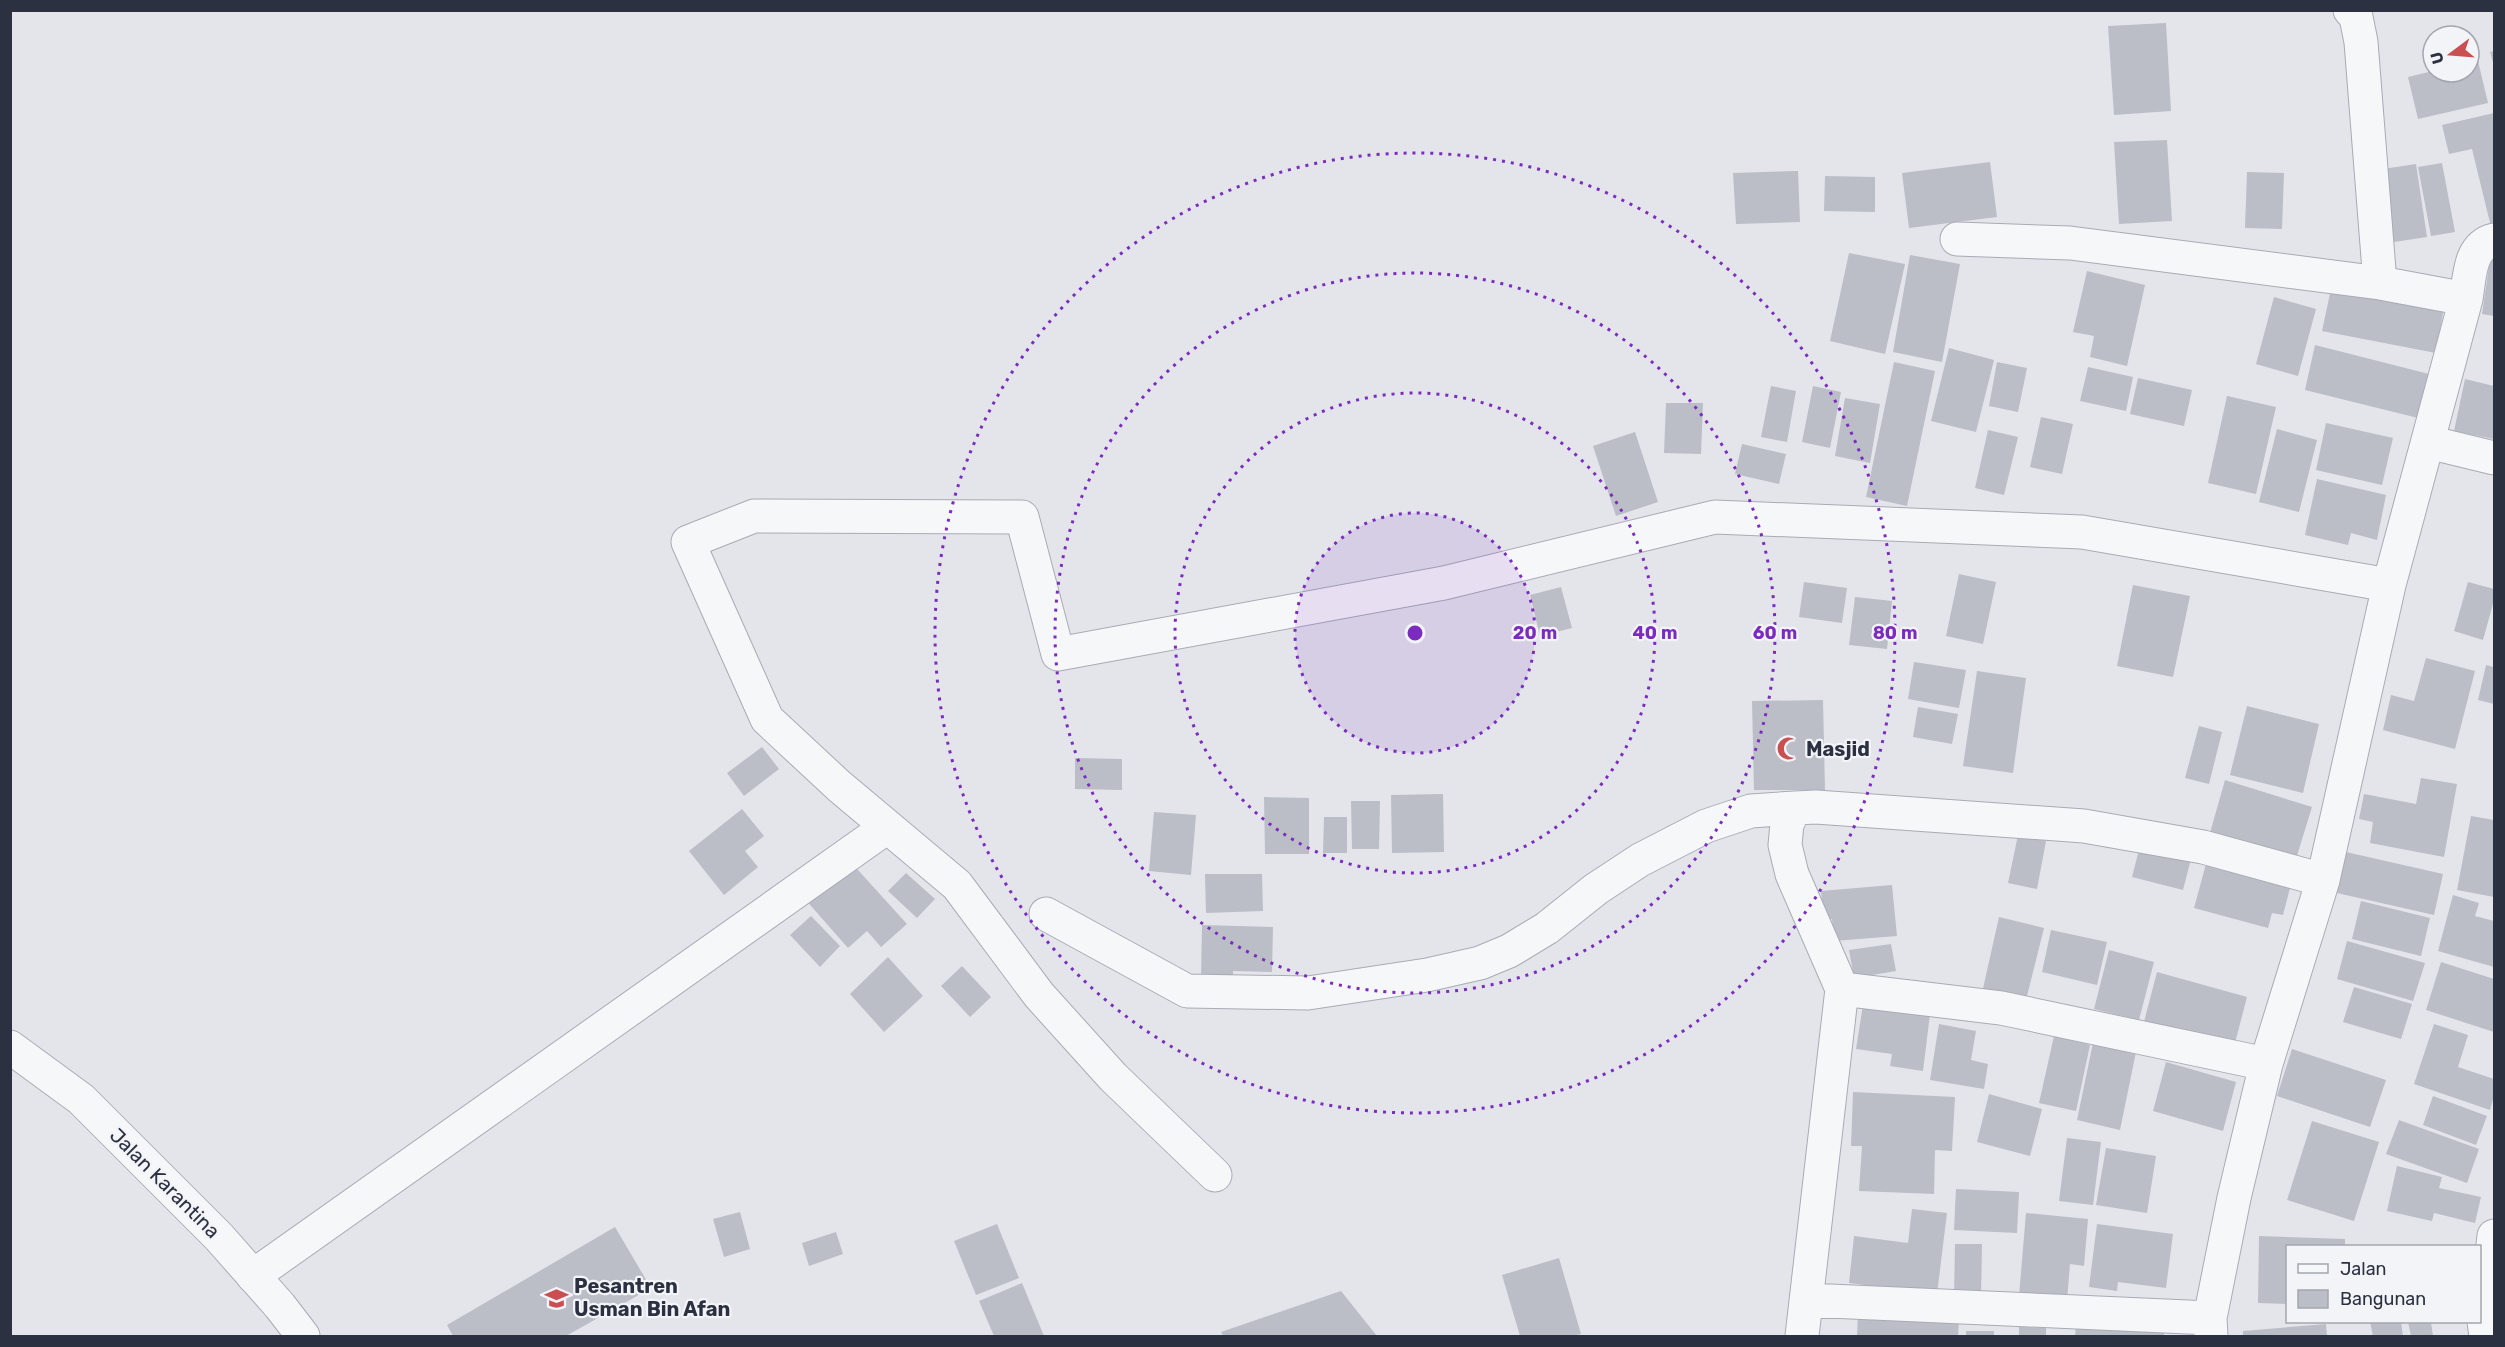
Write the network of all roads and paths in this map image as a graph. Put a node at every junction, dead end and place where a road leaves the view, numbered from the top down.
1 (2350, 10) edge
2 (1957, 239) dead end
3 (2494, 240) edge
4 (2380, 283) junction
5 (2466, 299) junction
6 (2428, 442) junction
7 (2494, 458) edge
8 (2390, 585) junction
9 (1795, 808) junction
10 (887, 826) junction
11 (2323, 880) junction
12 (1046, 914) dead end
13 (1842, 989) junction
14 (10, 1047) edge
15 (2266, 1064) junction
16 (1215, 1175) dead end
17 (2494, 1236) edge
18 (253, 1276) junction
19 (1807, 1300) junction
20 (2210, 1327) edge
21 (303, 1336) edge
22 (1802, 1336) edge
23 (2486, 1336) edge

1 - 4 street
2 - 4 street
3 - 5 street
4 - 5 street
5 - 6 street
6 - 7 street
6 - 8 street
8 - 10 street
8 - 11 street
9 - 11 street
9 - 12 street
9 - 13 street
10 - 16 street
10 - 18 street
11 - 15 street
13 - 15 street
13 - 19 street
14 - 18 street, Jalan Karantina
15 - 20 street
17 - 23 street
18 - 21 street, Jalan Karantina
19 - 20 street
19 - 22 street

